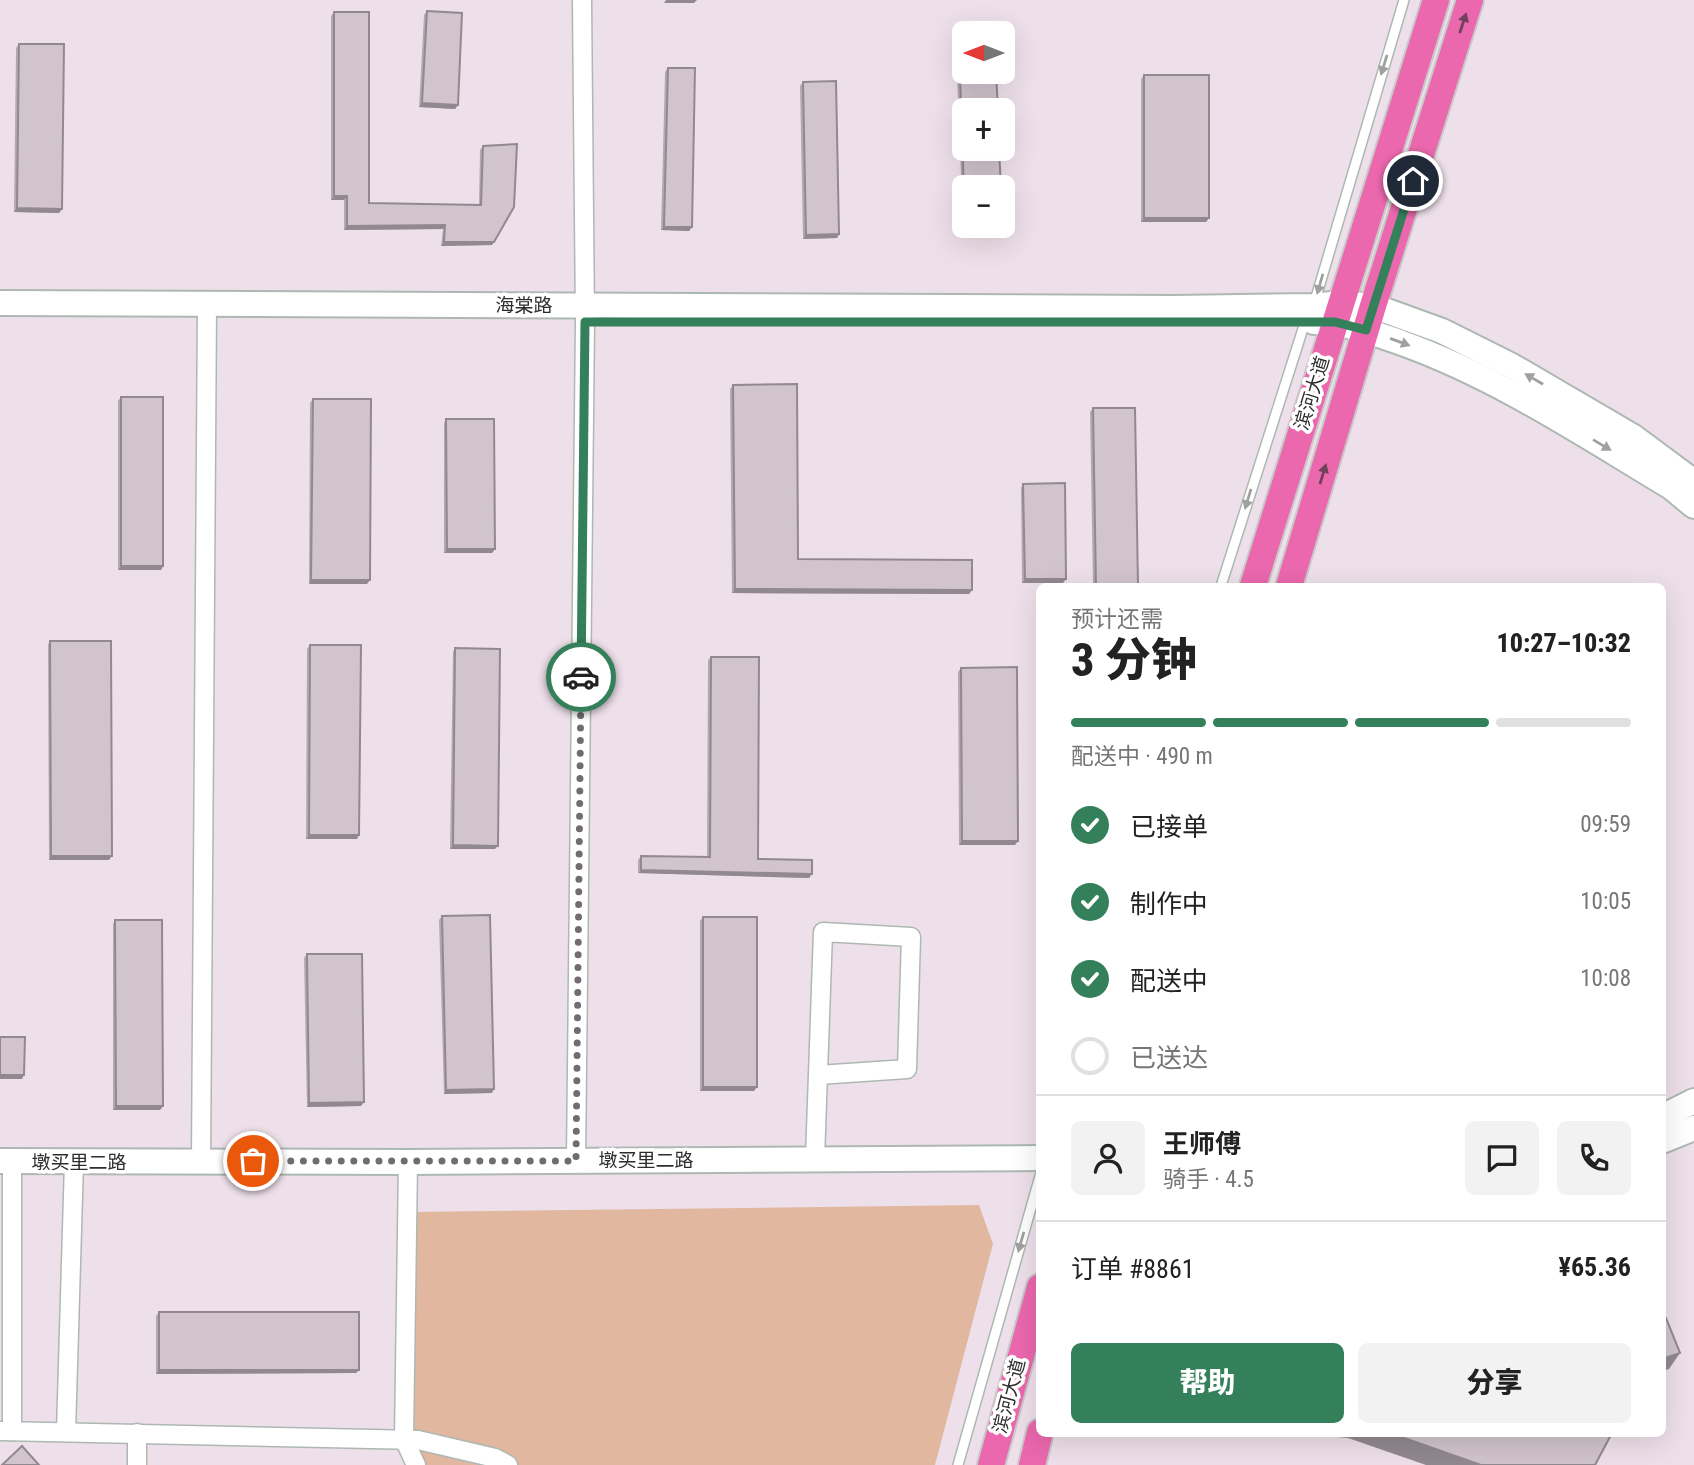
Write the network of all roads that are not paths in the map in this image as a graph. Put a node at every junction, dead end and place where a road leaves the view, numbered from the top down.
1 (582, 0) edge
2 (1404, 0) edge
3 (1436, 0) edge
4 (1470, 0) edge
5 (0, 303) edge
6 (207, 311) junction
7 (1338, 312) junction
8 (585, 314) junction
9 (1309, 314) junction
10 (0, 317) edge
11 (1370, 318) junction
12 (1694, 482) edge
13 (1694, 506) edge
14 (1222, 583) edge
15 (1254, 583) edge
16 (1290, 583) edge
17 (818, 1076) junction
18 (1694, 1101) edge
19 (1666, 1115) edge
20 (1694, 1128) edge
21 (1666, 1139) edge
22 (1036, 1158) edge
23 (815, 1159) junction
24 (201, 1161) junction
25 (576, 1161) junction
26 (6, 1162) edge
27 (74, 1162) junction
28 (408, 1162) junction
29 (1036, 1190) edge
30 (1036, 1302) edge
31 (6, 1431) edge
32 (66, 1432) junction
33 (137, 1433) junction
34 (1039, 1437) edge
35 (404, 1440) junction
36 (136, 1465) edge
37 (415, 1465) edge
38 (508, 1465) edge
39 (958, 1465) edge
40 (991, 1465) edge
41 (1032, 1465) edge

1 - 8 street
2 -> 9 lane
3 - 7 main road, 滨河大道
11 -> 4 main road, 滨河大道
5 - 6 street, 海棠路
6 - 8 street, 海棠路
6 - 10 street, 海棠路
6 - 24 street
7 - 9 street, 海棠路
7 - 11 street
7 - 15 main road, 滨河大道
8 - 9 street, 海棠路
8 - 25 street
9 -> 14 lane
12 -> 11 street
11 -> 13 street
16 -> 11 main road, 滨河大道
17 - 17 street
17 - 23 street
18 - 19 street
20 - 21 street
22 - 23 street, 墩买里二路
23 - 25 street, 墩买里二路
24 - 27 street, 墩买里二路
24 - 28 street, 墩买里二路
25 - 28 street, 墩买里二路
26 - 27 street, 墩买里二路
26 - 31 street
27 - 32 street
28 - 35 street
29 -> 39 lane
30 - 40 main road, 滨河大道
31 - 32 street
32 - 33 street
33 - 35 street
33 - 36 street
34 - 41 main road, 滨河大道
35 - 37 street
35 - 38 street

